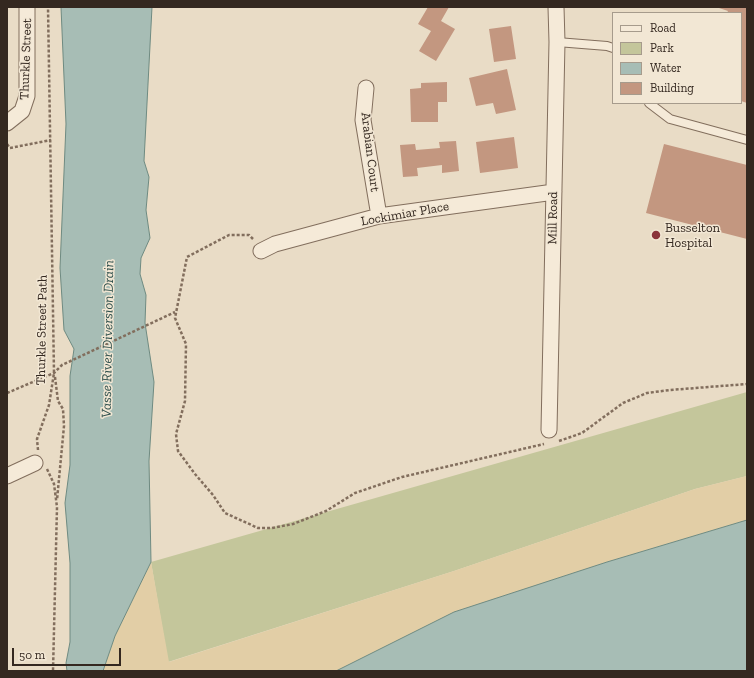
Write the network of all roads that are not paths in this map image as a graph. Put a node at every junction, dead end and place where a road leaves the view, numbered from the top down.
1 (27, 7) edge
2 (556, 7) edge
3 (557, 42) junction
4 (612, 48) edge
5 (366, 88) dead end
6 (649, 104) edge
7 (7, 123) edge
8 (747, 140) edge
9 (554, 192) junction
10 (379, 216) junction
11 (261, 251) road end
12 (552, 438) road end
13 (40, 461) road end
14 (7, 476) edge

1 - 7 street, Thurkle Street
2 - 3 street, Mill Road
3 - 4 lane
3 - 9 street, Mill Road
5 - 10 street, Arabian Court
6 - 8 lane
9 - 10 street, Lockimiar Place
9 - 12 street, Mill Road
10 - 11 street, Lockimiar Place
13 - 14 street

